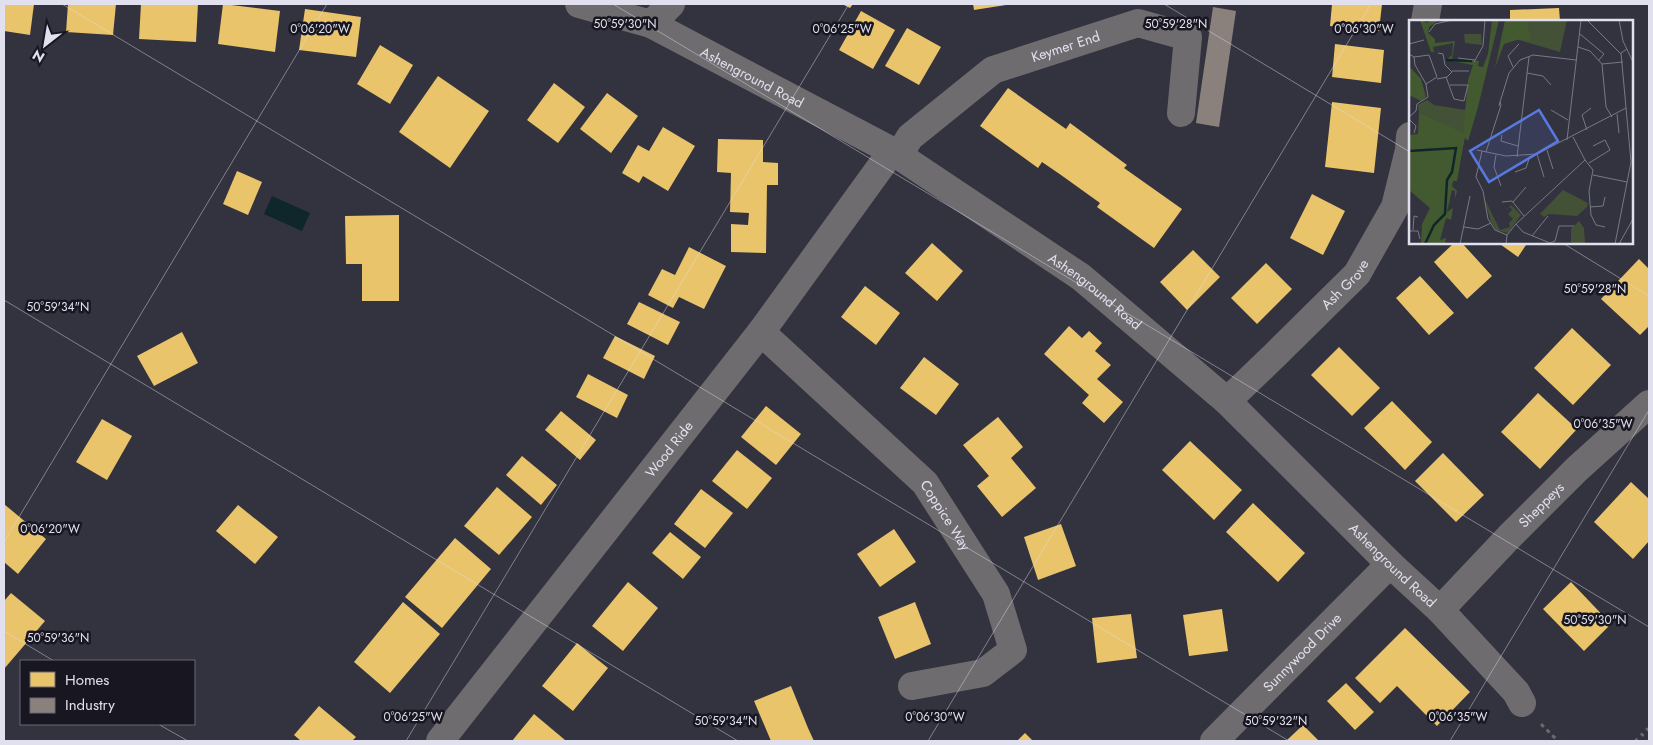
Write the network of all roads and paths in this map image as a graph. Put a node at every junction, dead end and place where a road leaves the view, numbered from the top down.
1 (579, 4) edge
2 (671, 4) edge
3 (1428, 4) edge
4 (1425, 20) edge
5 (651, 24) junction
6 (1181, 112) dead end
7 (895, 153) junction
8 (1409, 154) edge
9 (761, 332) junction
10 (1227, 401) junction
11 (1649, 404) edge
12 (1390, 564) junction
13 (1440, 610) junction
14 (912, 686) dead end
15 (1522, 703) dead end
16 (440, 741) edge
17 (1214, 741) edge

1 - 5 street, Ashenground Road
2 - 5 street
3 - 4 street
5 - 7 street, Ashenground Road
6 - 7 street, Keymer End
7 - 9 street, Wood Ride
7 - 10 street, Ashenground Road
8 - 10 street, Ash Grove
9 - 14 street, Coppice Way
9 - 16 street, Wood Ride
10 - 12 street, Ashenground Road
11 - 13 street, Sheppeys
12 - 13 street, Ashenground Road
12 - 17 street, Sunnywood Drive
13 - 15 street, Ashenground Road

